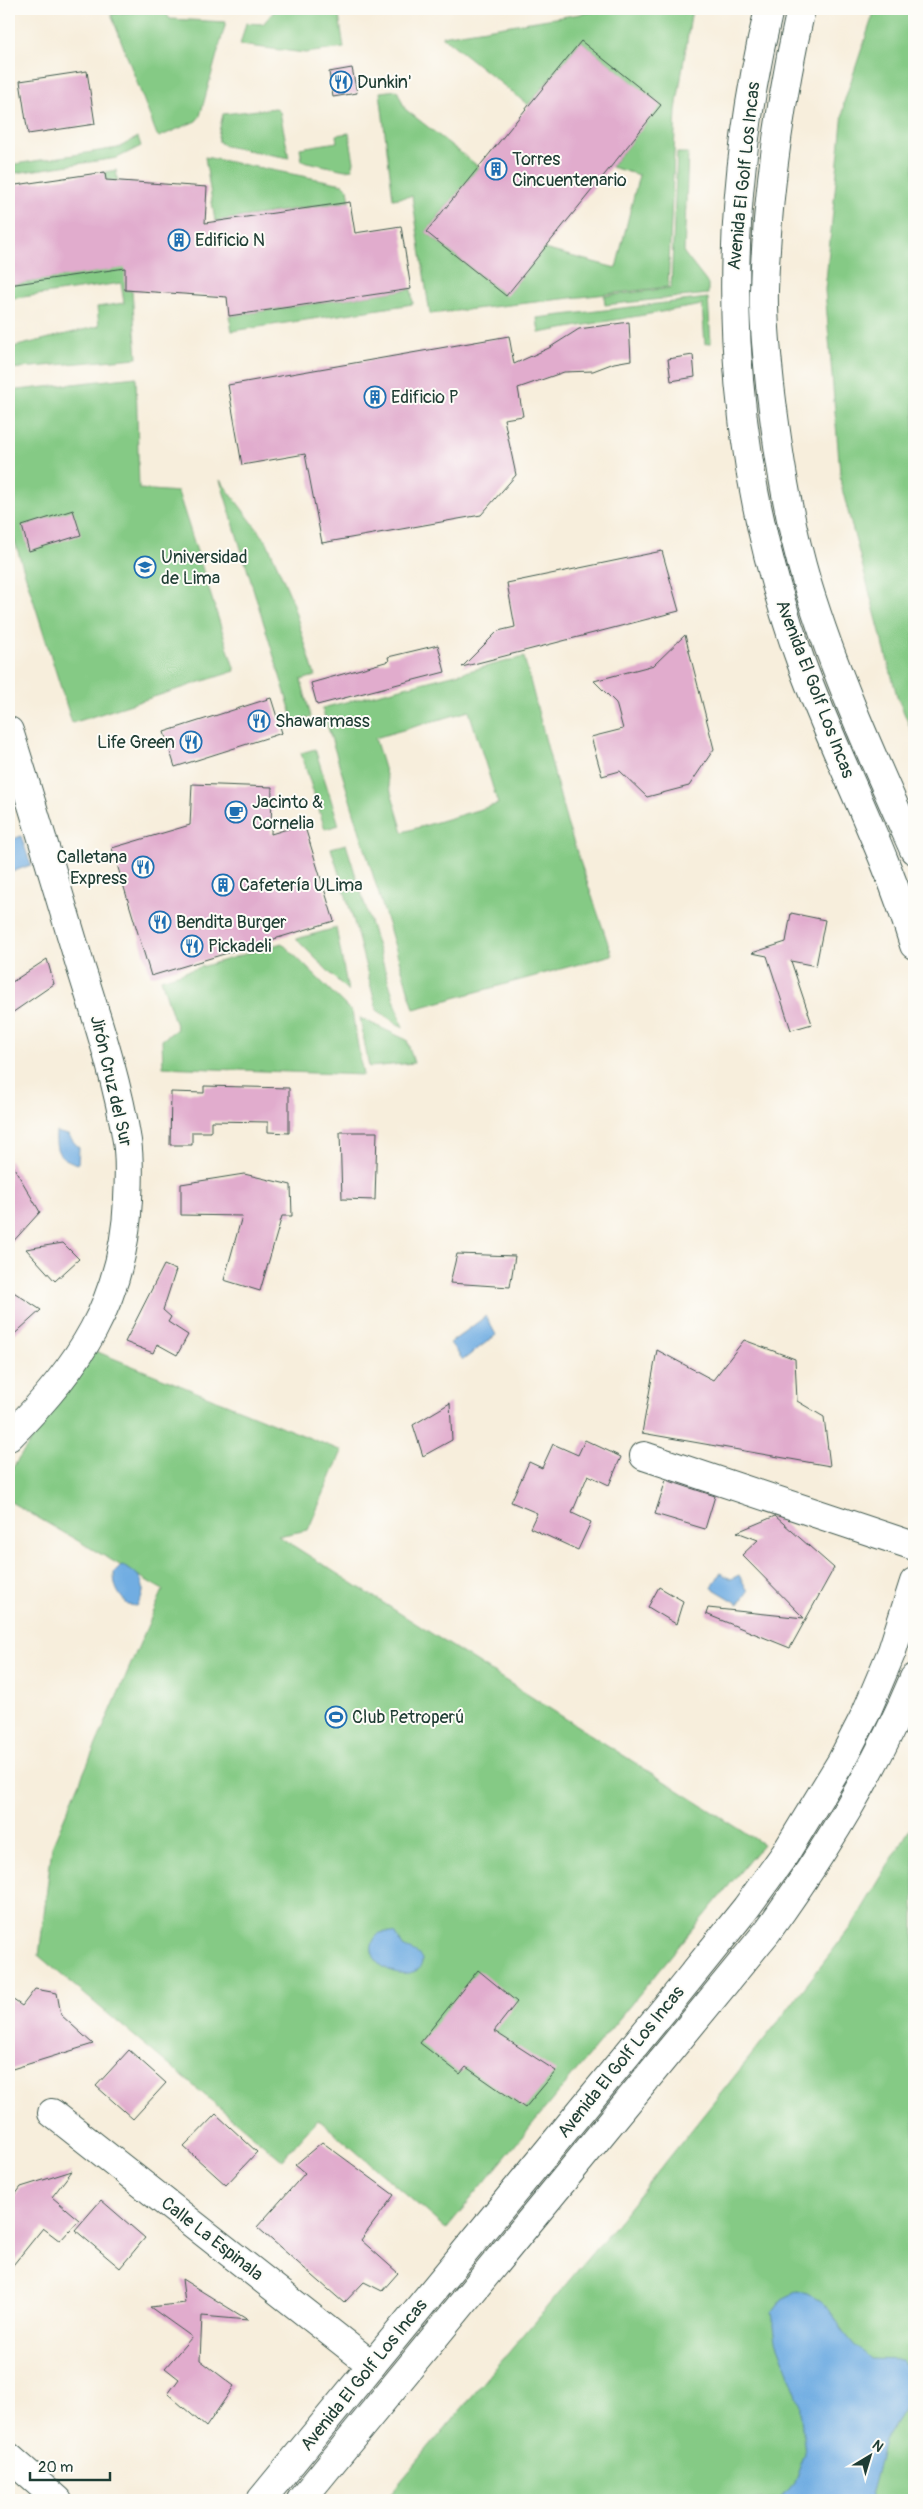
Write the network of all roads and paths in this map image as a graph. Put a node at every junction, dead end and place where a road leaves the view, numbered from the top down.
1 (769, 9) edge
2 (801, 9) edge
3 (9, 731) edge
4 (13, 760) edge
5 (914, 850) edge
6 (914, 945) edge
7 (9, 1437) edge
8 (644, 1456) dead end
9 (914, 1546) edge
10 (914, 1582) edge
11 (914, 1678) edge
12 (52, 2112) dead end
13 (372, 2365) junction
14 (9, 2457) edge
15 (58, 2500) edge
16 (261, 2500) edge
17 (301, 2500) edge

1 - 6 street, Avenida El Golf Los Incas
2 - 5 street, Avenida El Golf Los Incas
3 - 4 street, Jirón Cruz del Sur
4 - 7 street, Jirón Cruz del Sur
8 - 9 street
10 - 13 street, Avenida El Golf Los Incas
11 - 17 street, Avenida El Golf Los Incas
12 - 13 street, Calle La Espinala
13 - 16 street, Avenida El Golf Los Incas
14 - 15 street

